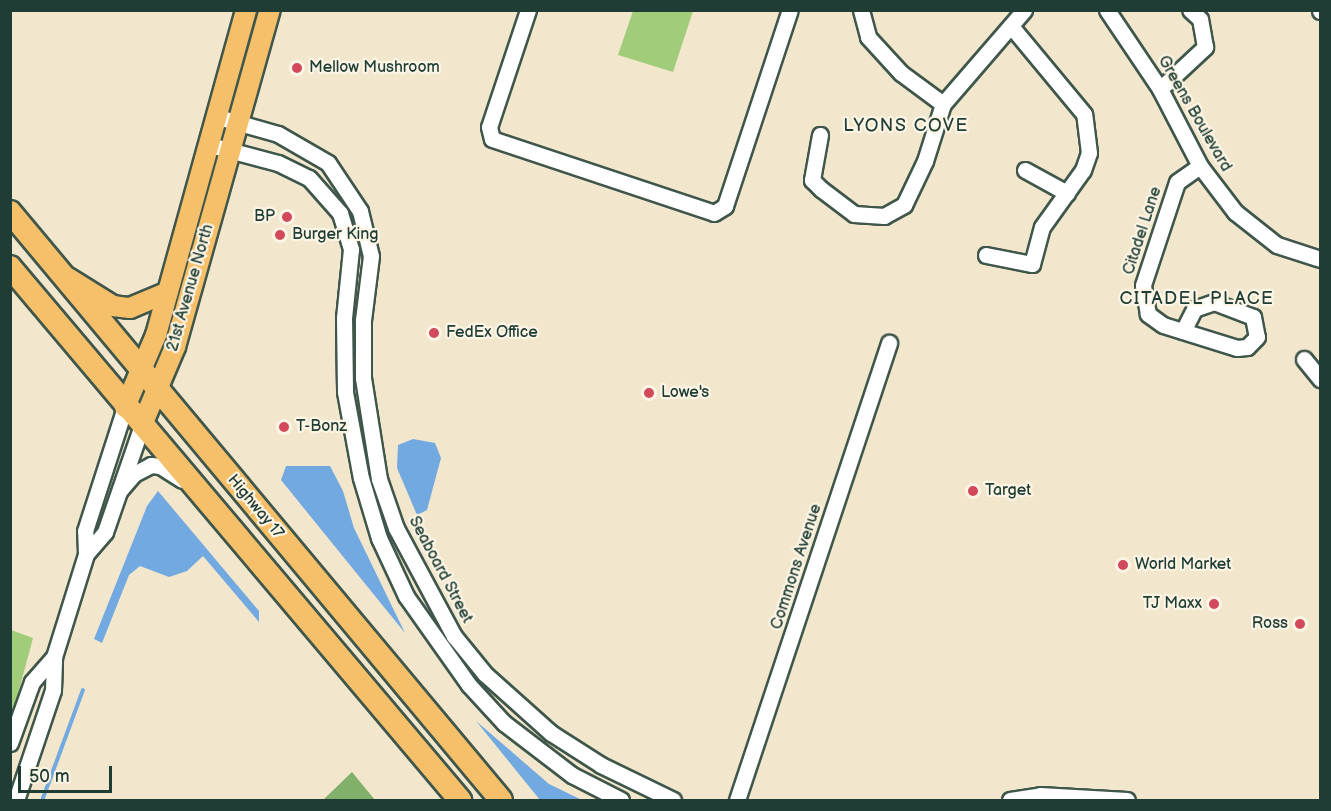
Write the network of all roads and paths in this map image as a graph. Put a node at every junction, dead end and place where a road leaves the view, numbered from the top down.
1 (246, 10) edge
2 (270, 10) edge
3 (528, 10) edge
4 (790, 10) edge
5 (861, 10) edge
6 (1024, 10) edge
7 (1191, 10) edge
8 (1117, 14) edge
9 (1011, 26) junction
10 (1160, 89) junction
11 (943, 104) junction
12 (218, 117) junction
13 (239, 124) junction
14 (820, 135) dead end
15 (210, 145) junction
16 (231, 150) junction
17 (1200, 166) junction
18 (1025, 170) dead end
19 (1067, 192) junction
20 (10, 212) edge
21 (986, 255) dead end
22 (1320, 259) edge
23 (10, 267) edge
24 (60, 273) junction
25 (168, 292) junction
26 (1183, 331) junction
27 (889, 343) dead end
28 (1304, 359) dead end
29 (141, 371) junction
30 (1320, 379) edge
31 (157, 390) junction
32 (125, 407) junction
33 (142, 424) junction
34 (116, 494) junction
35 (207, 498) junction
36 (86, 554) junction
37 (54, 657) junction
38 (10, 742) edge
39 (16, 801) edge
40 (460, 801) edge
41 (501, 801) edge
42 (621, 801) edge
43 (673, 801) edge
44 (737, 801) edge
45 (1010, 801) edge
46 (1126, 801) edge

1 - 12 main road, 21st Avenue North
2 - 13 main road, 21st Avenue North
3 - 4 street
5 - 11 street
6 - 9 street
7 - 10 street
8 - 10 street, Greens Boulevard
9 - 11 street
9 - 19 street
10 - 17 street, Greens Boulevard
11 - 14 street
12 - 13 street, Seaboard Street
12 - 15 main road, 21st Avenue North
13 - 16 main road, 21st Avenue North
13 - 43 street, Seaboard Street
15 - 16 street
15 - 25 main road, 21st Avenue North
16 - 31 main road, 21st Avenue North
16 - 42 street
17 - 22 street, Greens Boulevard
17 - 26 street, Citadel Lane
18 - 19 street
19 - 21 street
20 - 24 highway, Highway 17
23 - 32 highway, Highway 17
24 - 25 main road
24 - 29 highway, Highway 17
25 - 29 main road, 21st Avenue North
26 - 26 street, Citadel Lane
27 - 44 street, Commons Avenue
28 - 30 street
29 - 31 highway, Highway 17
29 - 32 main road, 21st Avenue North
31 - 33 main road, 21st Avenue North
31 - 41 highway, Highway 17
32 - 33 highway, Highway 17
32 - 36 street, 21st Avenue North
33 - 34 street, 21st Avenue North
33 - 35 highway, Highway 17
34 - 35 street
34 - 36 street, 21st Avenue North
35 - 40 highway, Highway 17
36 - 37 street, 21st Avenue North
37 - 38 street, 21st Avenue North
37 - 39 street, 21st Avenue North
45 - 46 street

